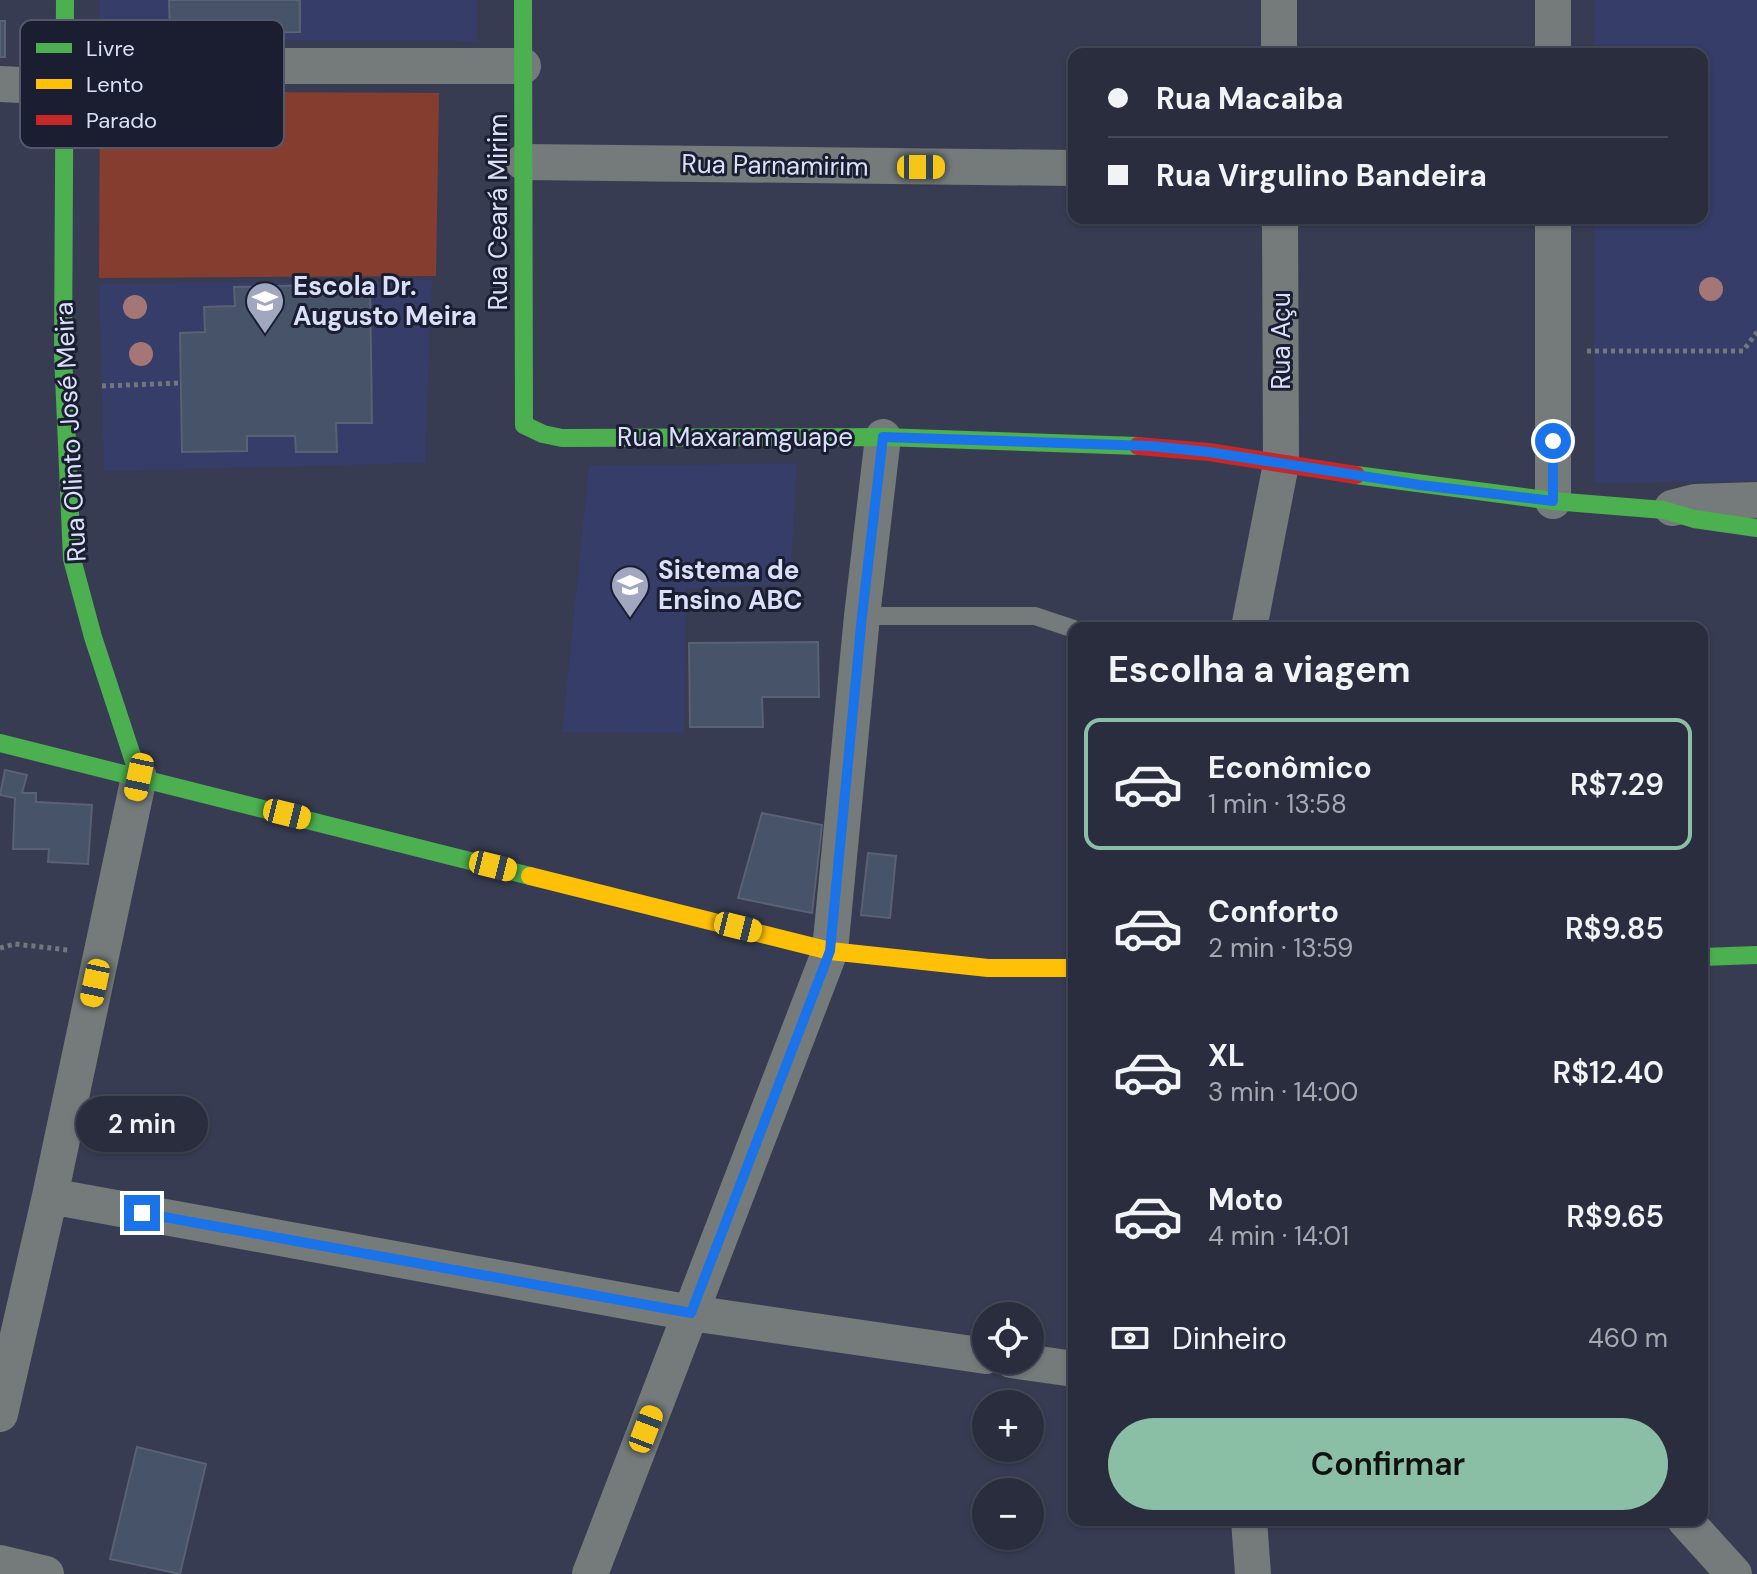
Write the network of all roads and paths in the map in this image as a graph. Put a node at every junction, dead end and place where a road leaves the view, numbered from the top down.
1 (523, 0) edge
2 (1279, 0) edge
3 (1553, 0) edge
4 (1279, 48) edge
5 (1553, 48) edge
6 (284, 66) edge
7 (523, 66) junction
8 (0, 84) edge
9 (20, 85) edge
10 (65, 148) edge
11 (523, 162) junction
12 (1068, 168) edge
13 (1280, 224) edge
14 (1553, 224) edge
15 (1757, 332) edge
16 (1553, 350) junction
17 (181, 383) dead end
18 (65, 388) junction
19 (524, 425) joint
20 (883, 437) junction
21 (1281, 464) junction
22 (1757, 500) edge
23 (1553, 501) junction
24 (1664, 510) junction
25 (1757, 528) edge
26 (862, 616) junction
27 (1250, 622) edge
28 (1068, 627) edge
29 (0, 743) edge
30 (139, 777) junction
31 (0, 948) edge
32 (830, 951) junction
33 (101, 954) junction
34 (1757, 955) edge
35 (1708, 957) edge
36 (1068, 968) edge
37 (50, 1196) junction
38 (691, 1313) junction
39 (972, 1354) edge
40 (1044, 1365) edge
41 (1068, 1368) edge
42 (0, 1414) edge
43 (1249, 1526) edge
44 (1690, 1526) edge
45 (0, 1563) edge
46 (46, 1574) edge
47 (590, 1574) edge
48 (1253, 1574) edge
49 (1734, 1574) edge

1 - 7 street, Rua Ceará Mirim
2 - 4 street
3 - 5 street
6 - 7 street
7 - 11 street, Rua Ceará Mirim
8 - 9 street
10 - 18 street, Rua Olinto José Meira
11 - 12 street, Rua Parnamirim
11 - 19 street, Rua Ceará Mirim
13 - 21 street, Rua Açu
14 - 16 street
15 - 16 path
16 - 23 street
17 - 18 path
18 - 30 street, Rua Olinto José Meira
19 - 20 street, Rua Maxaramguape
20 - 21 street, Rua Maxaramguape
20 - 26 street
21 - 23 street, Rua Maxaramguape
21 - 27 street, Rua Açu
22 - 24 street, Rua Maxaramguape
23 - 24 street, Rua Maxaramguape
24 - 25 street, Rua Maxaramguape
26 - 28 lane
26 - 32 street
29 - 30 street
30 - 32 street
30 - 33 street
31 - 33 path
32 - 36 street
32 - 38 street
33 - 37 street
34 - 35 street
37 - 38 street
37 - 42 street
38 - 39 street
38 - 47 street
40 - 41 street
43 - 48 street
44 - 49 street
45 - 46 street

